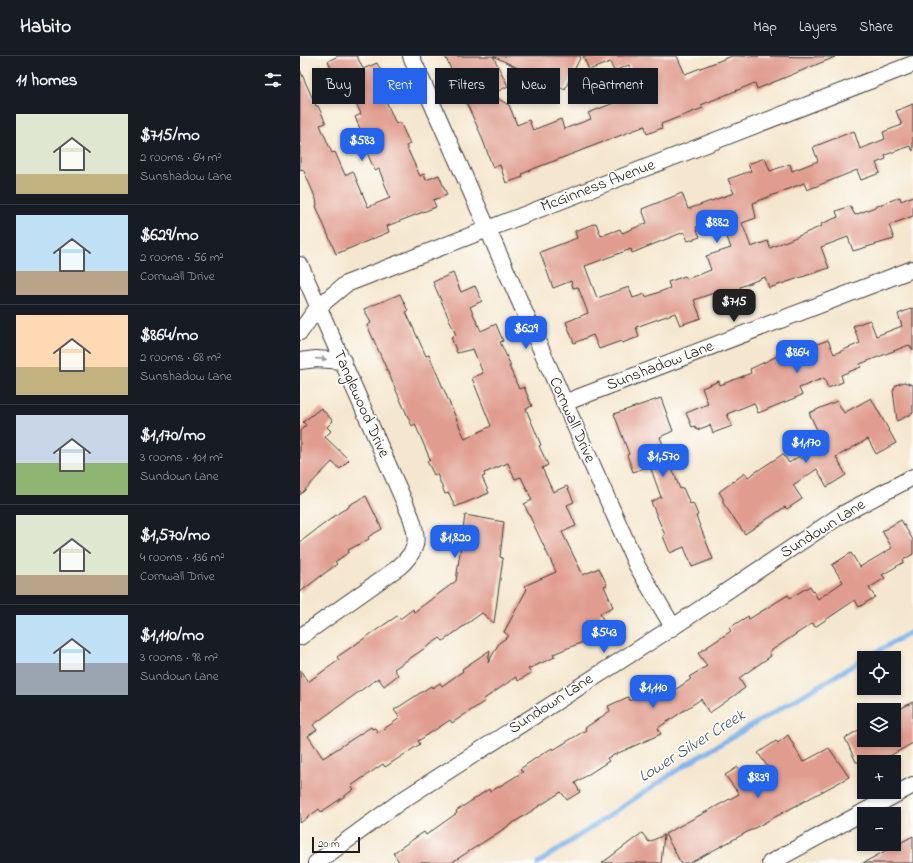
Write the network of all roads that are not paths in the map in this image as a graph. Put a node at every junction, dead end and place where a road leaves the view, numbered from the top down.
1 (411, 56) edge
2 (913, 64) edge
3 (488, 229) junction
4 (300, 265) edge
5 (913, 269) edge
6 (318, 307) junction
7 (300, 332) edge
8 (300, 361) edge
9 (343, 361) junction
10 (564, 403) junction
11 (913, 477) edge
12 (673, 627) junction
13 (300, 637) edge
14 (913, 785) edge
15 (316, 863) edge
16 (770, 863) edge

1 - 3 street, Cornwall Drive
2 - 3 street, McGinness Avenue
3 - 6 street, McGinness Avenue
3 - 10 street, Cornwall Drive
4 - 6 street, Tanglewood Drive
5 - 10 street, Sunshadow Lane
6 - 7 street, McGinness Avenue
6 - 9 street, Tanglewood Drive
8 -> 9 street
9 - 13 street, Tanglewood Drive
10 - 12 street, Cornwall Drive
11 - 12 street, Sundown Lane
12 - 15 street, Sundown Lane
14 - 16 street

